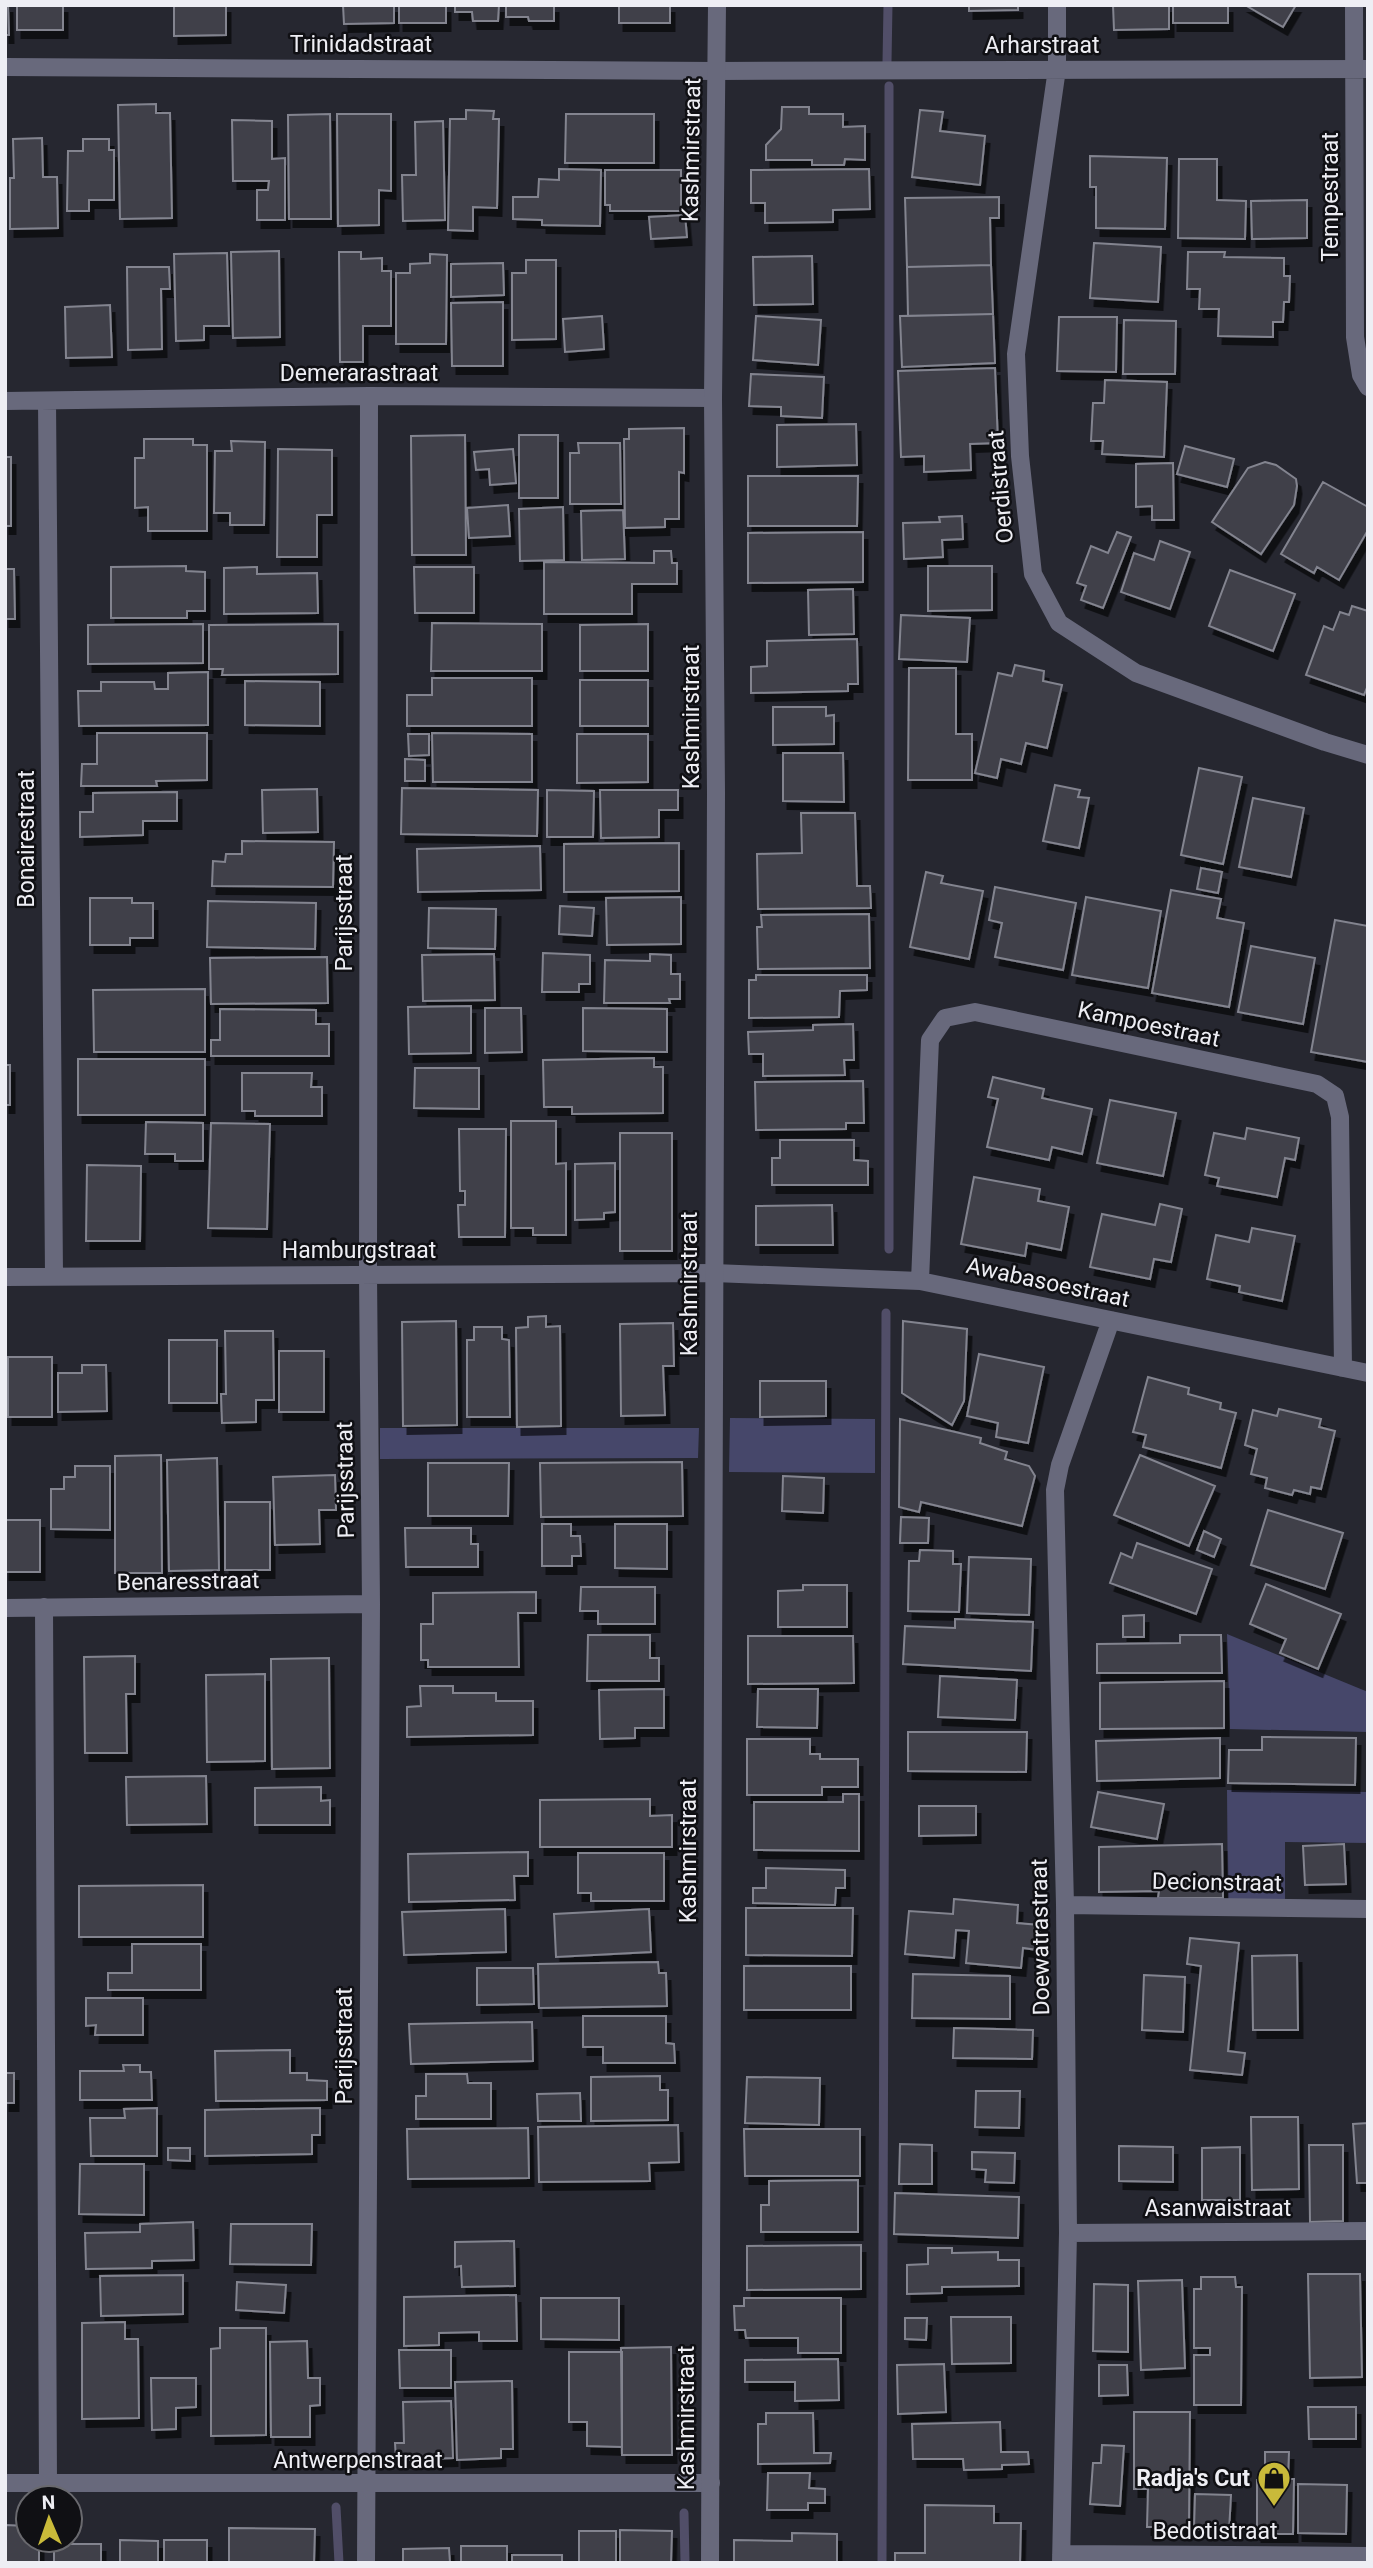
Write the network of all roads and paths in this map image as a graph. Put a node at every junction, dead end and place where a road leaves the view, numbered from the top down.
1 (717, 5) edge
2 (1057, 5) edge
3 (1354, 5) edge
4 (5, 67) edge
5 (1057, 69) junction
6 (1361, 70) edge
7 (717, 71) junction
8 (1368, 387) edge
9 (369, 396) junction
10 (713, 398) junction
11 (5, 401) edge
12 (47, 401) junction
13 (1368, 755) edge
14 (714, 1273) junction
15 (368, 1274) junction
16 (54, 1276) junction
17 (5, 1277) edge
18 (920, 1280) junction
19 (1111, 1320) junction
20 (1343, 1368) junction
21 (1368, 1373) edge
22 (371, 1604) junction
23 (44, 1607) junction
24 (5, 1608) edge
25 (1065, 1905) junction
26 (1368, 1909) edge
27 (1368, 2231) edge
28 (1068, 2233) junction
29 (5, 2483) edge
30 (48, 2483) junction
31 (711, 2483) junction
32 (366, 2484) junction
33 (1368, 2556) edge
34 (1061, 2558) edge
35 (366, 2563) edge
36 (710, 2563) edge

1 - 7 street, Kashmirstraat
2 - 5 street, Oerdistraat
3 - 6 street, Tempestraat
4 - 7 street, Trinidadstraat
5 - 6 street, Arharstraat
5 - 7 street, Arharstraat
5 - 13 street, Oerdistraat
6 - 8 street, Tempestraat
7 - 10 street, Kashmirstraat
9 - 10 street, Demerarastraat
9 - 12 street, Demerarastraat
9 - 15 street, Parijsstraat
10 - 14 street, Kashmirstraat
11 - 12 street, Demerarastraat
12 - 16 street, Bonairestraat
14 - 15 street, Hamburgstraat
14 - 18 street, Awabasoestraat
14 - 31 street, Kashmirstraat
15 - 16 street, Hamburgstraat
15 - 22 street, Parijsstraat
16 - 17 street, Hamburgstraat
18 - 19 street, Awabasoestraat
18 - 20 street, Kampoestraat
19 - 20 street, Awabasoestraat
19 - 25 street, Doewatrastraat
20 - 21 street, Awabasoestraat
22 - 23 street, Benaresstraat
22 - 32 street, Parijsstraat
23 - 24 street, Benaresstraat
23 - 30 street
25 - 26 street, Decionstraat
25 - 28 street, Doewatrastraat
27 - 28 street, Asanwaistraat
28 - 34 street, Doewatrastraat
29 - 30 street, Antwerpenstraat
30 - 32 street, Antwerpenstraat
31 - 32 street, Antwerpenstraat
31 - 36 street, Kashmirstraat
32 - 35 street, Parijsstraat
33 - 34 street, Bedotistraat

